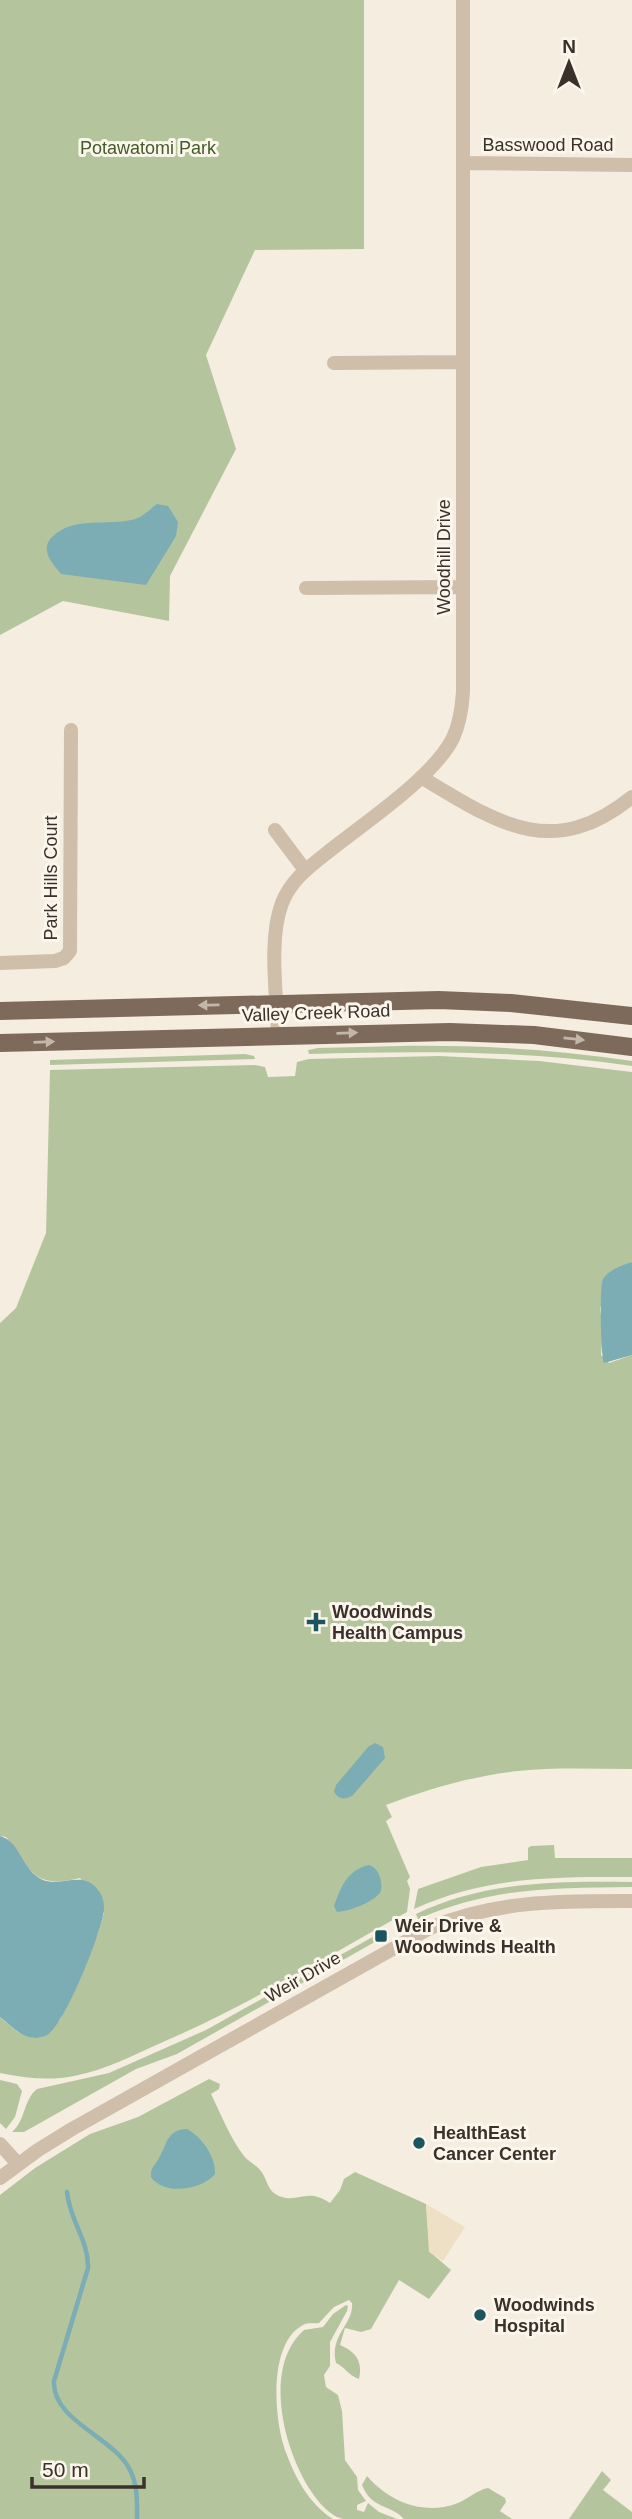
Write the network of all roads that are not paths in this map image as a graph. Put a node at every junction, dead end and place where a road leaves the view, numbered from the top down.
1 (463, 0) edge
2 (463, 163) junction
3 (632, 164) edge
4 (462, 362) junction
5 (334, 363) dead end
6 (463, 587) junction
7 (306, 588) dead end
8 (71, 730) dead end
9 (421, 777) junction
10 (632, 797) edge
11 (275, 830) dead end
12 (305, 870) junction
13 (0, 963) edge
14 (277, 1004) junction
15 (0, 1010) edge
16 (632, 1016) edge
17 (278, 1035) junction
18 (0, 1043) edge
19 (632, 1047) edge
20 (632, 1901) edge
21 (0, 2144) edge
22 (18, 2164) junction
23 (0, 2178) edge

1 - 2 street, Woodhill Drive
2 - 3 street, Basswood Road
2 - 4 street, Woodhill Drive
4 - 5 street
4 - 6 street, Woodhill Drive
6 - 7 street
6 - 9 street, Woodhill Drive
8 - 13 street, Park Hills Court
9 - 10 street
9 - 12 street, Woodhill Drive
11 - 12 street
12 - 14 street, Woodhill Drive
14 -> 15 main road, Valley Creek Road
14 - 16 main road, Valley Creek Road
14 - 17 street, Woodhill Drive
18 -> 17 main road, Valley Creek Road
17 -> 19 main road, Valley Creek Road
20 - 22 street, Weir Drive
21 - 22 street
22 - 23 street, Weir Drive

